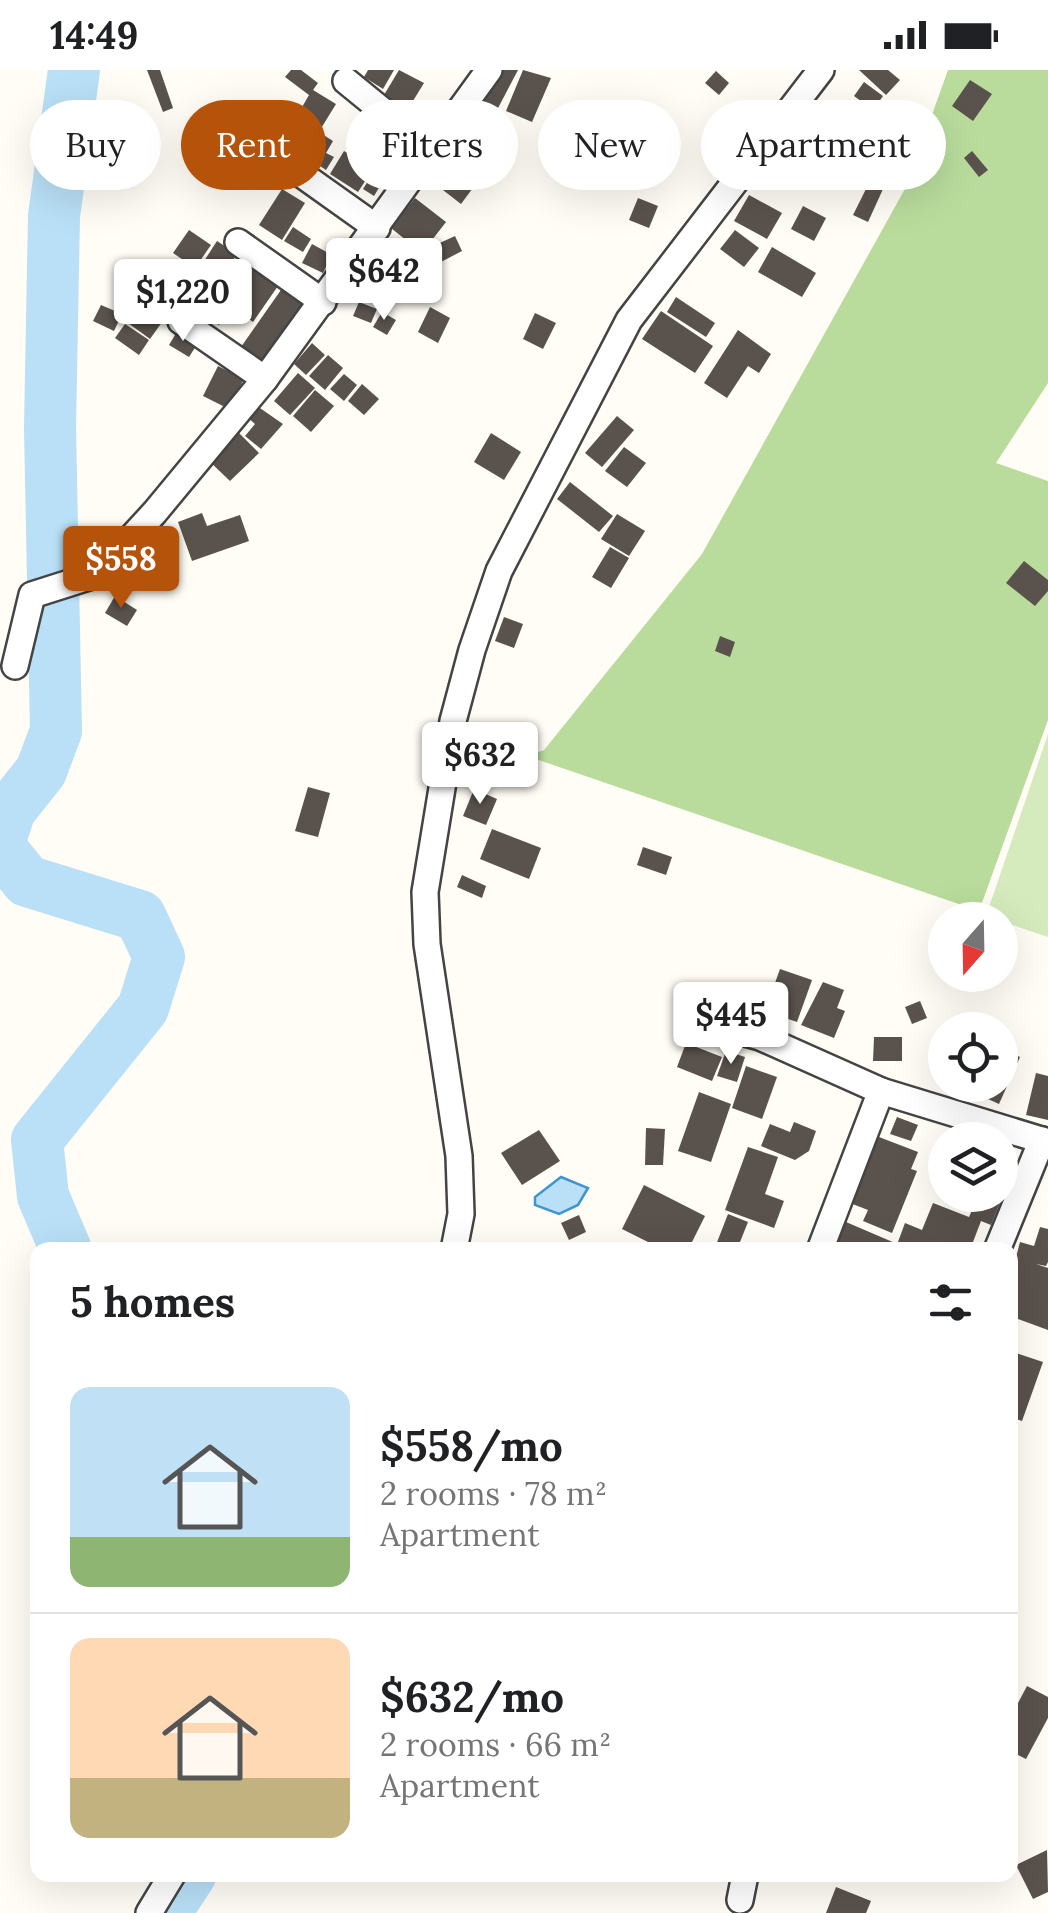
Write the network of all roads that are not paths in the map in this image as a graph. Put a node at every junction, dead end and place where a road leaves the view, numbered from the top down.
1 (821, 70) edge
2 (477, 75) edge
3 (346, 81) dead end
4 (369, 100) edge
5 (463, 100) edge
6 (324, 190) edge
7 (405, 190) edge
8 (377, 228) junction
9 (238, 242) dead end
10 (323, 302) junction
11 (181, 321) dead end
12 (265, 379) junction
13 (15, 666) dead end
14 (704, 1022) dead end
15 (881, 1092) junction
16 (1045, 1141) edge
17 (456, 1242) edge
18 (823, 1242) edge
19 (1001, 1242) edge
20 (168, 1882) edge
21 (148, 1913) edge

1 - 17 street
2 - 5 street
3 - 4 street
6 - 8 street
7 - 8 street
8 - 10 street
9 - 10 street
10 - 12 street
11 - 12 street
12 - 13 street
14 - 15 street
15 - 16 street
15 - 18 street
16 - 19 street
20 - 21 street

